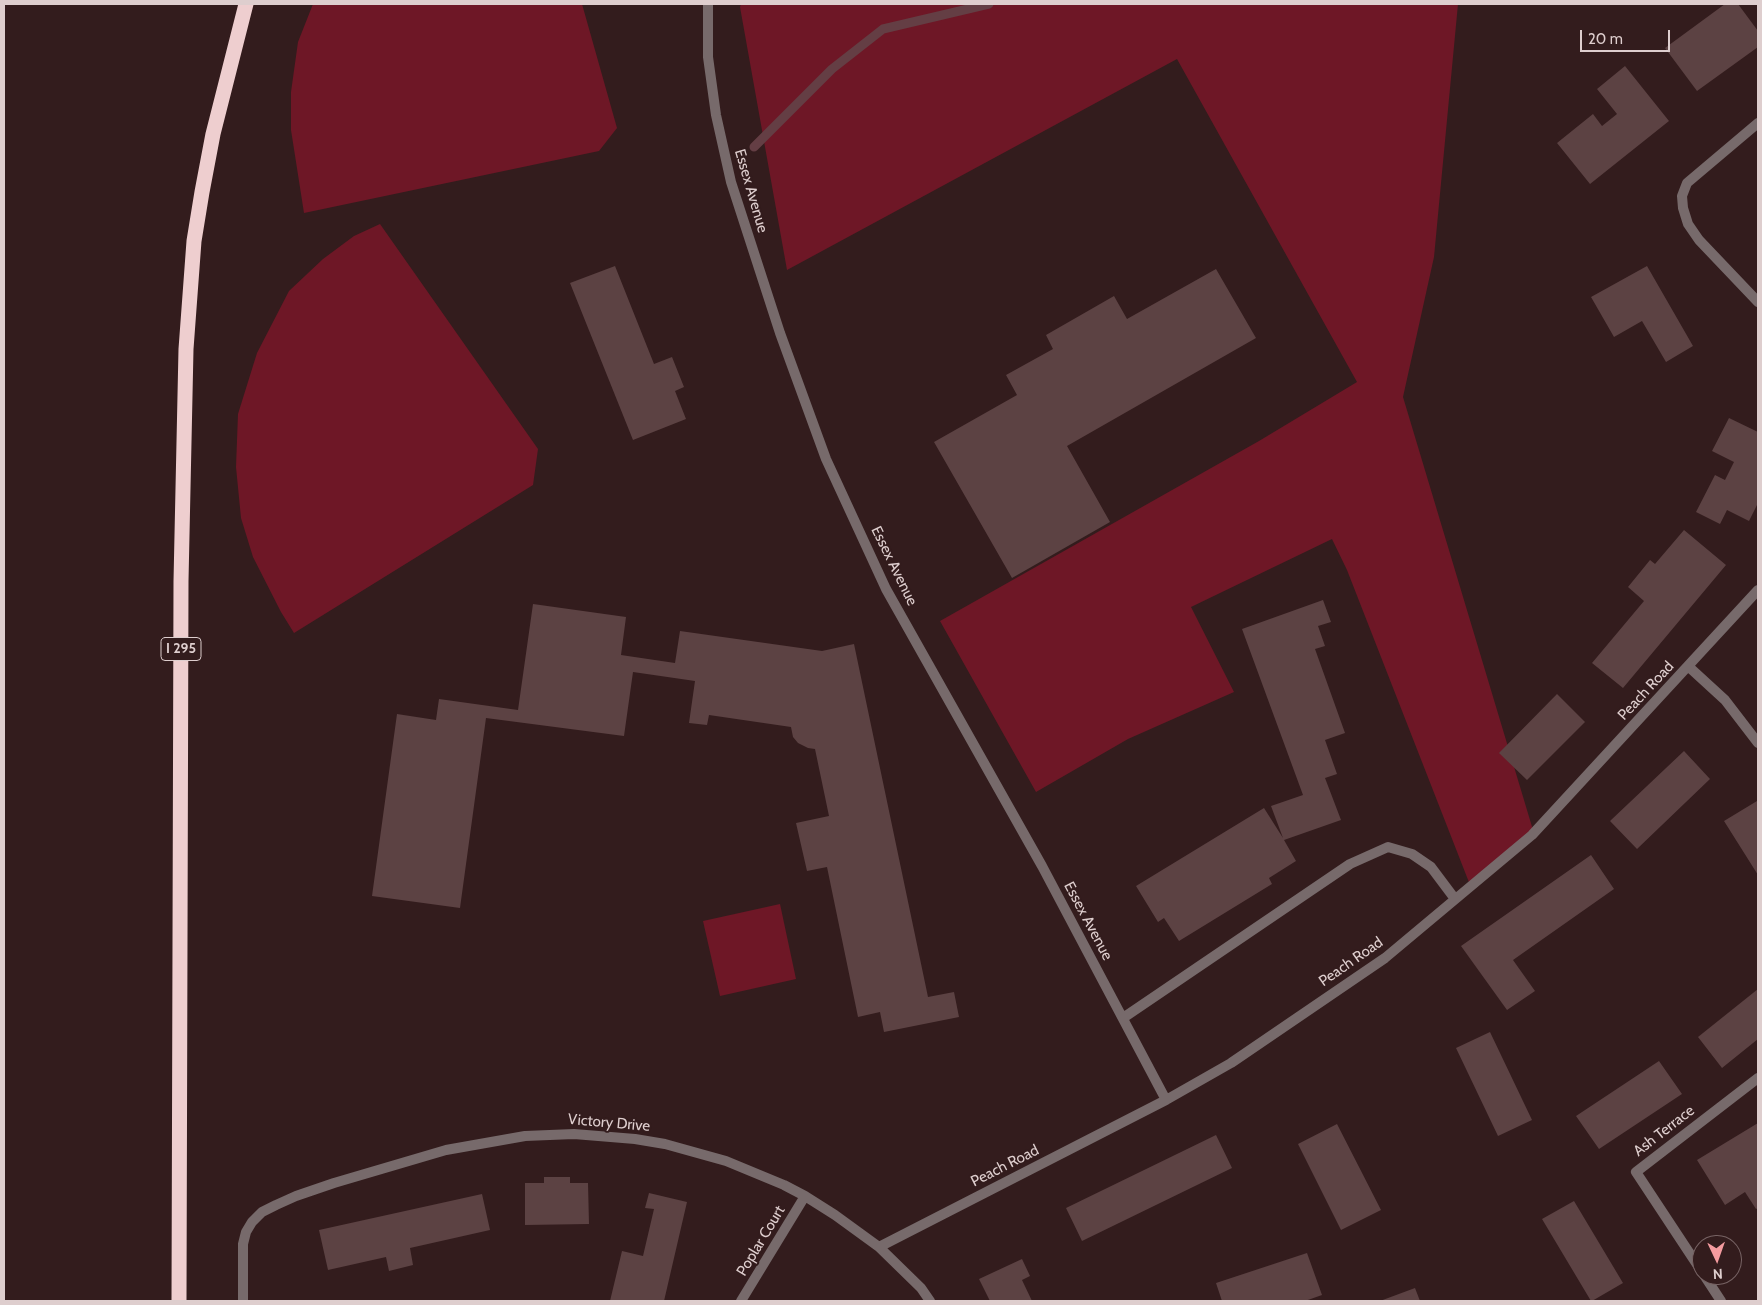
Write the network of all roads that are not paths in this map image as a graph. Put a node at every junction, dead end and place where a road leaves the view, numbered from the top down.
1 (246, 4) edge
2 (708, 4) edge
3 (1758, 123) edge
4 (1758, 302) edge
5 (1758, 590) edge
6 (1689, 666) junction
7 (1758, 743) edge
8 (1455, 899) junction
9 (1123, 1018) junction
10 (1758, 1078) edge
11 (1166, 1100) junction
12 (805, 1196) junction
13 (878, 1247) junction
14 (1692, 1257) edge
15 (1711, 1285) edge
16 (179, 1301) edge
17 (244, 1301) edge
18 (742, 1301) edge
19 (930, 1301) edge
20 (1721, 1301) edge

1 - 16 highway, I 295
2 - 9 street, Essex Avenue
3 - 4 street
5 - 6 street, Peach Road
6 - 7 street
6 - 8 street, Peach Road
8 - 9 street
8 - 11 street, Peach Road
9 - 11 street, Essex Avenue
10 - 14 street, Ash Terrace
11 - 13 street, Peach Road
12 - 13 street, Victory Drive
12 - 17 street, Victory Drive
12 - 18 street, Poplar Court
13 - 19 street, Victory Drive
15 - 20 street

